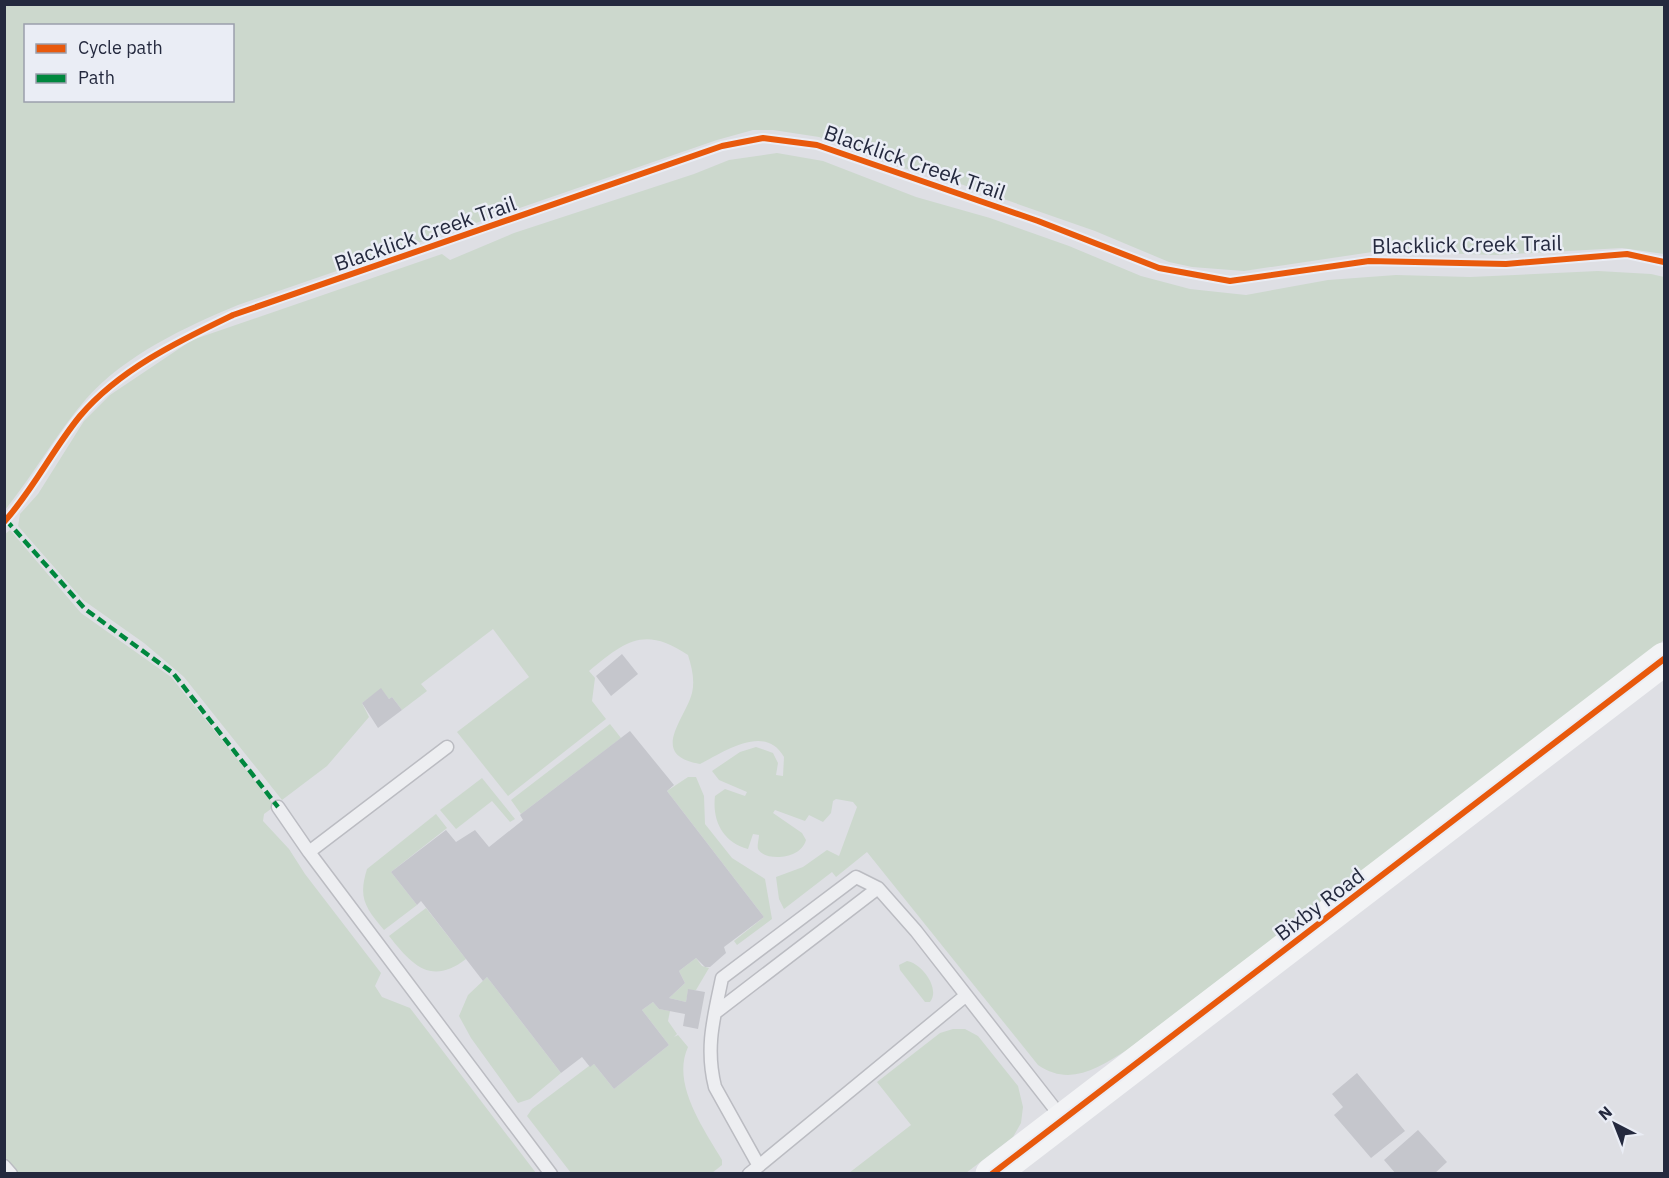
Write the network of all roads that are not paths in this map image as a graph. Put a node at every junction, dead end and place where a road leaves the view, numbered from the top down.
1 (1665, 659) edge
2 (447, 747) dead end
3 (278, 807) dead end
4 (309, 852) junction
5 (878, 888) junction
6 (964, 997) junction
7 (715, 1013) junction
8 (1063, 1119) junction
9 (4, 1166) edge
10 (754, 1169) edge
11 (11, 1173) edge
12 (551, 1173) edge
13 (992, 1173) edge

1 - 8 street, Bixby Road
2 - 4 lane
3 - 4 lane
4 - 12 lane
5 - 6 lane
5 - 7 lane
5 - 7 lane
6 - 8 lane
6 - 10 lane
7 - 10 lane
8 - 13 street, Bixby Road
9 - 11 lane

